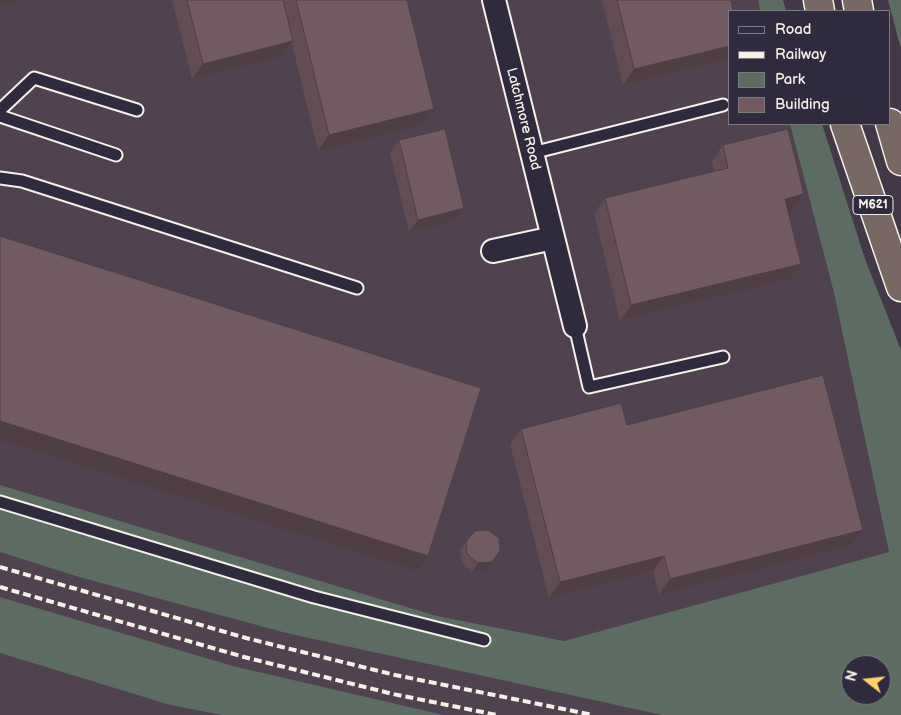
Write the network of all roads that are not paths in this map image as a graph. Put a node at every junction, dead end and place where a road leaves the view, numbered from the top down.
1 (494, 0) edge
2 (723, 105) dead end
3 (0, 110) edge
4 (137, 110) dead end
5 (0, 116) edge
6 (845, 125) edge
7 (891, 125) edge
8 (532, 153) junction
9 (116, 155) dead end
10 (901, 161) edge
11 (0, 178) edge
12 (553, 238) junction
13 (493, 251) dead end
14 (901, 287) edge
15 (357, 288) dead end
16 (575, 326) joint
17 (723, 356) dead end
18 (0, 502) edge
19 (484, 640) dead end

1 - 8 street, Latchmore Road
2 - 8 lane
3 - 4 lane
5 - 9 lane
6 - 14 highway, M621
7 - 10 highway
8 - 12 street, Latchmore Road
11 - 15 lane
12 - 13 street
12 - 16 street, Latchmore Road
16 - 17 lane
18 - 19 lane

